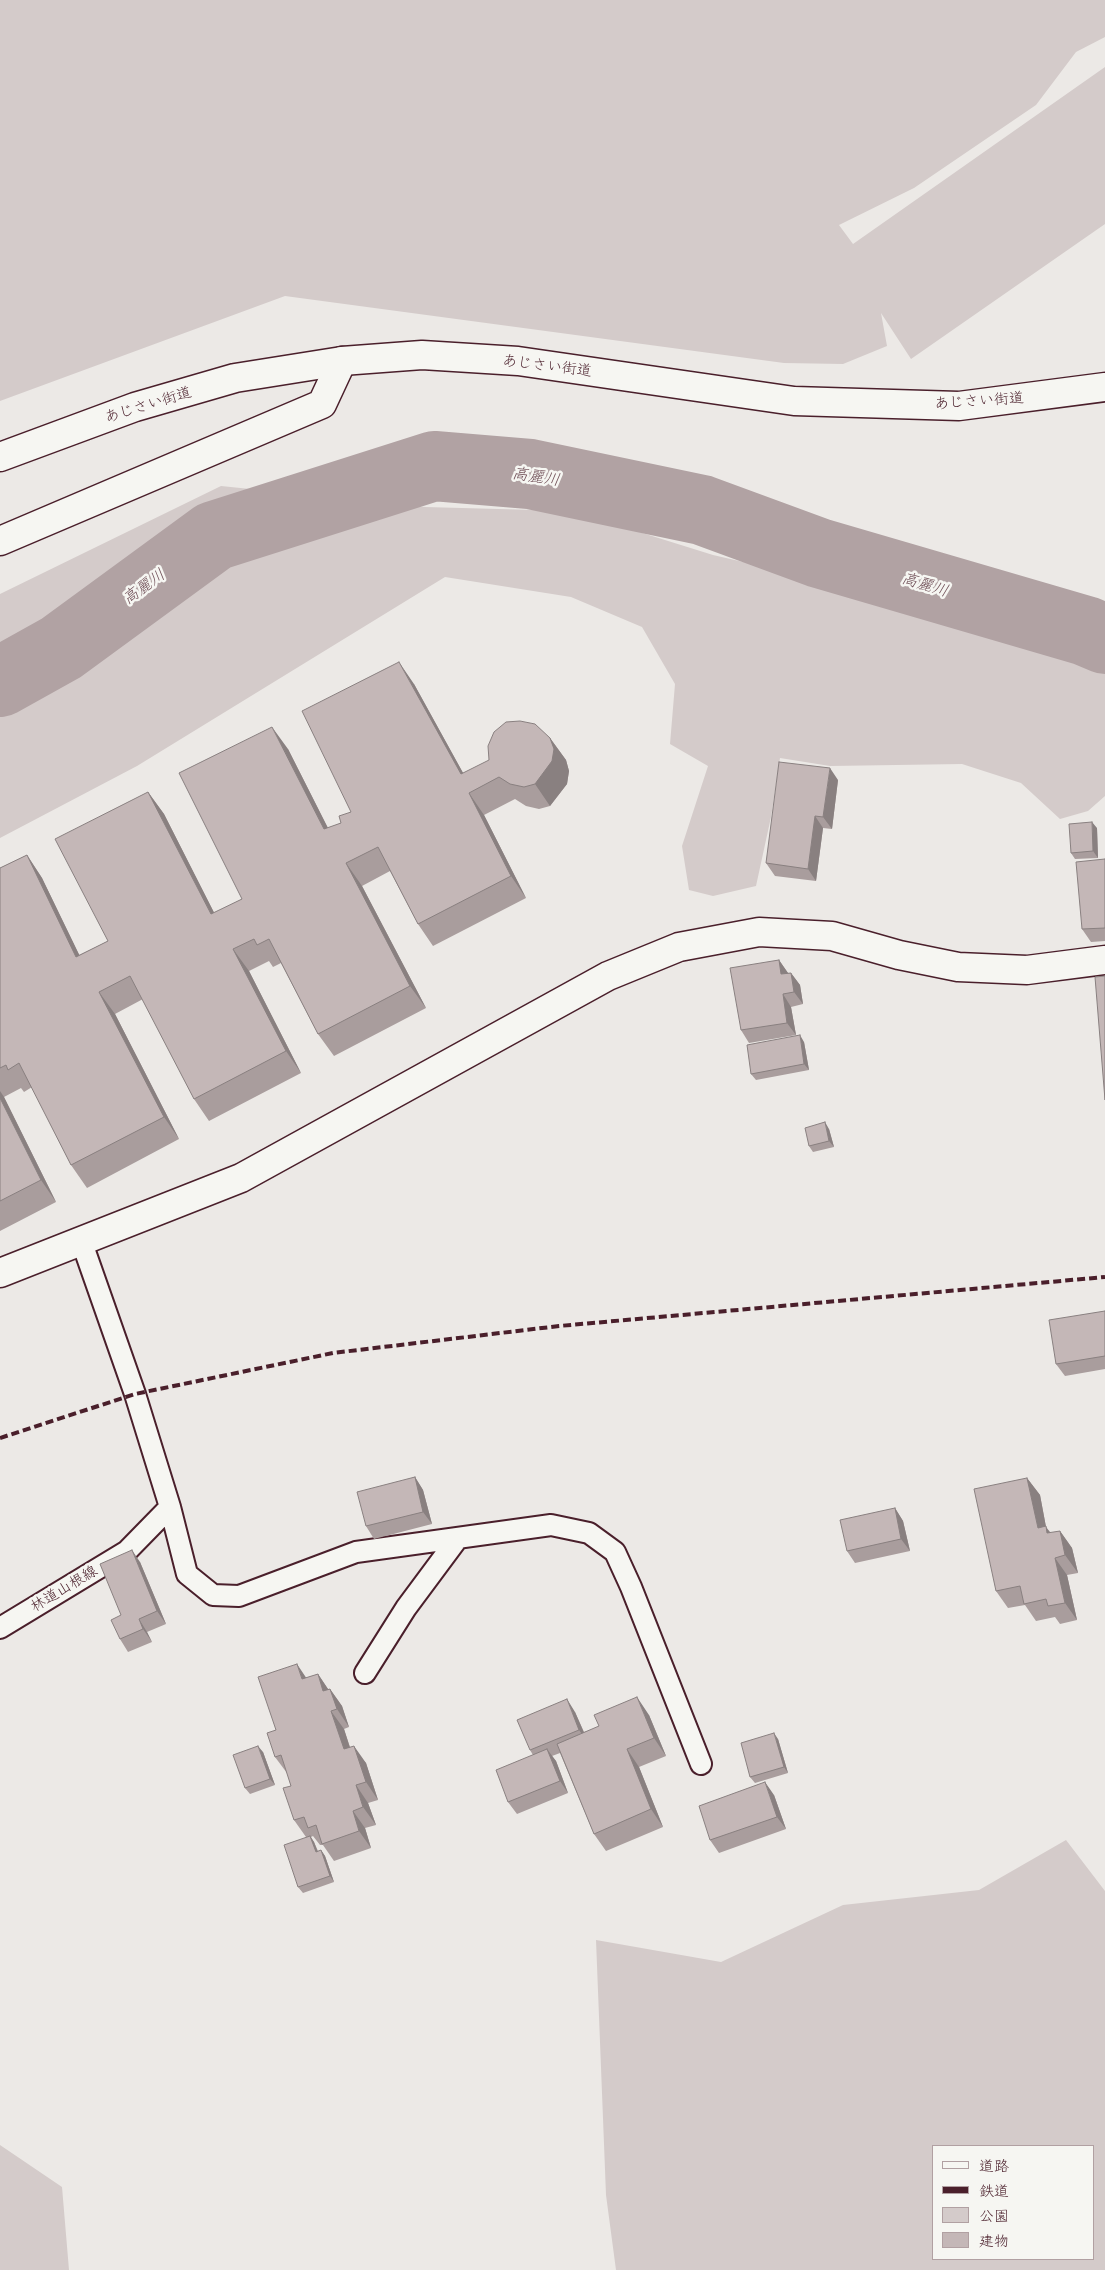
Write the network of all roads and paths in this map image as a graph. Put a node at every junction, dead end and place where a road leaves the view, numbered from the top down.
1 (342, 361) junction
2 (1105, 388) edge
3 (0, 458) edge
4 (0, 541) edge
5 (1105, 960) edge
6 (81, 1240) junction
7 (0, 1273) edge
8 (170, 1507) junction
9 (458, 1538) junction
10 (0, 1628) edge
11 (365, 1673) dead end
12 (701, 1764) dead end

1 - 2 main road, あじさい街道
1 - 3 main road, あじさい街道
1 - 4 main road
5 - 6 main road
6 - 7 main road
6 - 8 lane
8 - 9 lane
8 - 10 lane, 林道山根線
9 - 11 lane
9 - 12 lane

